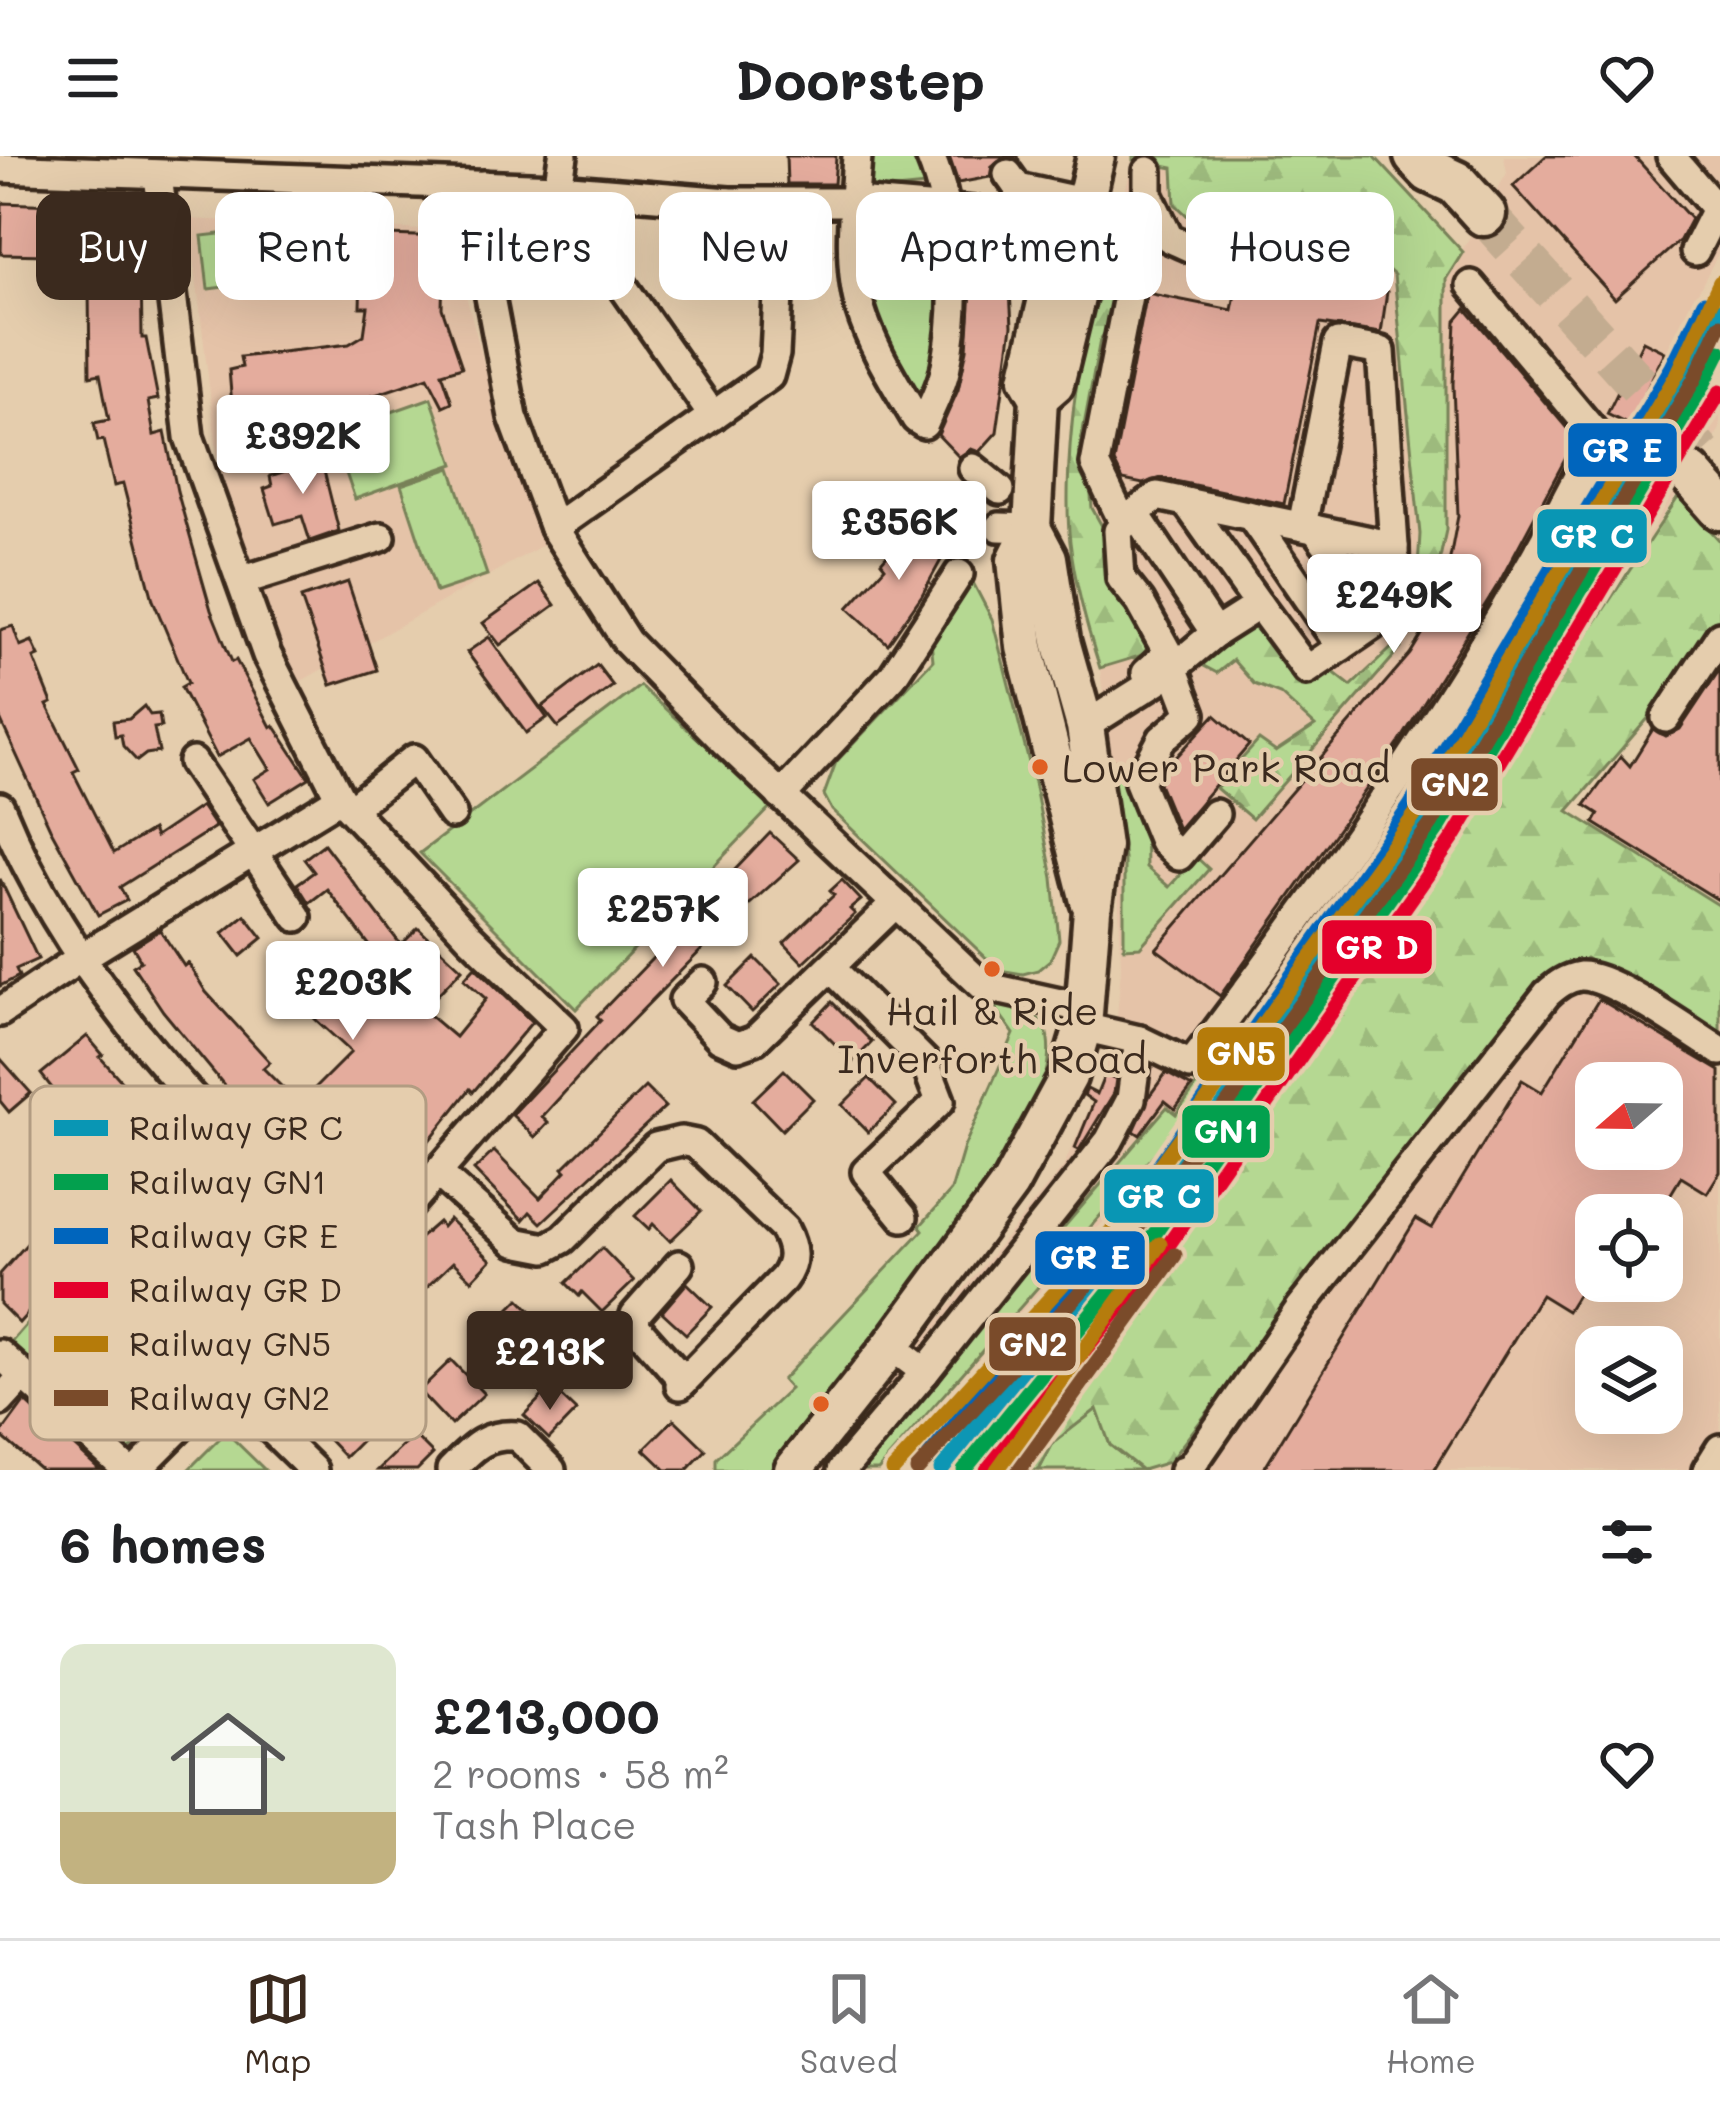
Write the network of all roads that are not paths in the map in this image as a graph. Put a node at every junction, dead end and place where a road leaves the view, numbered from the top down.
1 (563, 156) edge
2 (857, 156) edge
3 (930, 156) edge
4 (1096, 156) edge
5 (1671, 156) edge
6 (1423, 164) edge
7 (0, 168) edge
8 (140, 168) edge
9 (484, 185) junction
10 (562, 188) junction
11 (977, 192) edge
12 (997, 192) edge
13 (1036, 192) edge
14 (1089, 192) edge
15 (659, 196) edge
16 (832, 202) edge
17 (854, 202) junction
18 (1477, 224) tunnel mouth
19 (1186, 245) edge
20 (1695, 251) dead end
21 (856, 253) edge
22 (1471, 285) dead end
23 (778, 300) edge
24 (858, 300) edge
25 (957, 300) edge
26 (1047, 300) edge
27 (713, 416) junction
28 (973, 469) dead end
29 (1704, 469) tunnel mouth
30 (1000, 490) dead end
31 (1186, 502) junction
32 (1720, 508) edge
33 (1251, 516) junction
34 (1130, 518) junction
35 (554, 528) junction
36 (1015, 528) junction
37 (1308, 528) junction
38 (381, 537) dead end
39 (1394, 546) junction
40 (959, 574) dead end
41 (241, 581) junction
42 (1259, 604) junction
43 (1382, 620) junction
44 (1215, 632) junction
45 (1720, 636) edge
46 (1341, 647) junction
47 (1174, 668) junction
48 (1082, 718) junction
49 (1666, 718) dead end
50 (1054, 756) junction
51 (193, 762) dead end
52 (782, 796) junction
53 (345, 804) junction
54 (0, 807) edge
55 (452, 814) dead end
56 (1215, 814) dead end
57 (252, 854) junction
58 (895, 904) junction
59 (1092, 910) junction
60 (297, 916) dead end
61 (82, 957) junction
62 (831, 968) junction
63 (684, 1000) dead end
64 (0, 1012) edge
65 (1084, 1018) junction
66 (1139, 1040) junction
67 (1720, 1051) edge
68 (184, 1086) edge
69 (438, 1173) junction
70 (426, 1187) edge
71 (903, 1217) dead end
72 (680, 1265) dead end
73 (891, 1346) junction
74 (0, 1354) edge
75 (925, 1372) junction
76 (23, 1376) junction
77 (30, 1382) edge
78 (0, 1401) edge
79 (94, 1440) edge
80 (167, 1440) edge
81 (282, 1440) edge
82 (1720, 1449) edge
83 (127, 1470) edge
84 (137, 1470) edge
85 (313, 1470) edge
86 (451, 1470) edge
87 (551, 1470) edge
88 (793, 1470) edge
89 (842, 1470) edge
90 (1188, 1470) edge
91 (1707, 1470) edge

1 - 10 street
2 - 17 street
3 - 11 street
4 - 14 main road
5 - 20 street
6 - 18 highway
7 - 8 street
8 - 9 street
8 - 41 street
9 - 10 street
9 - 35 street
10 - 15 street
10 - 27 street
12 - 13 street
16 - 17 street
17 - 21 street
19 - 34 street
22 - 66 street
23 - 27 street
24 - 25 street
26 - 36 main road
27 - 35 street
28 - 30 street
29 - 32 highway
31 - 33 street
31 - 34 street
31 - 42 street
33 - 37 street
33 - 46 street
34 - 44 street
34 - 48 street
35 - 52 street
36 - 48 main road
36 - 50 main road
37 - 39 street
37 - 39 street
37 - 43 street
38 - 41 street
39 - 43 street
40 - 52 street
41 - 53 street
42 - 44 street
42 - 46 street
43 - 46 street
44 - 47 street
45 - 49 street
47 - 48 street
47 - 56 street
48 - 50 main road
48 - 59 main road
50 - 59 main road
51 - 57 street
52 - 58 street
53 - 55 street
53 - 57 street
53 - 69 street
54 - 61 street
57 - 60 street
57 - 61 street
58 - 62 street
58 - 65 street
59 - 65 main road
61 - 64 street
61 - 68 street
62 - 63 street
62 - 71 street
65 - 66 street
65 - 73 main road
66 - 75 street
67 - 90 street
69 - 70 street
69 - 72 street
73 - 75 street
73 - 88 main road
74 - 76 street
75 - 89 street
76 - 77 street
76 - 78 street
79 - 83 street
80 - 84 street
81 - 85 street
82 - 91 street
86 - 87 street

